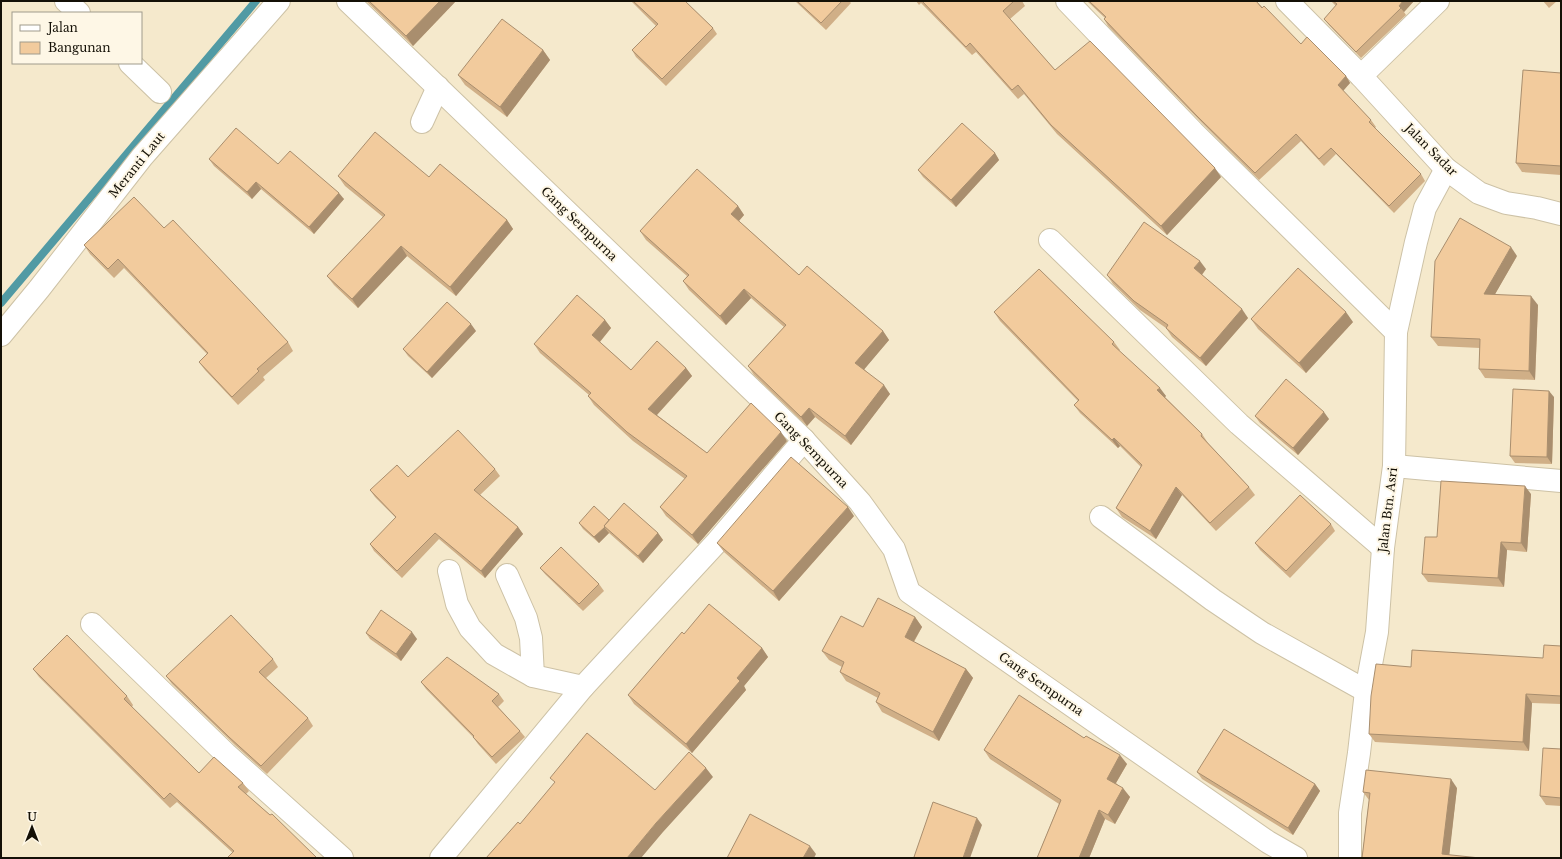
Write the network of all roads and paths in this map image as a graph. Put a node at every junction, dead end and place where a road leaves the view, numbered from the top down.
1 (66, 1) edge
2 (280, 1) edge
3 (348, 1) edge
4 (1067, 1) edge
5 (1287, 1) edge
6 (1438, 1) edge
7 (78, 12) edge
8 (131, 64) edge
9 (1361, 76) junction
10 (438, 87) junction
11 (160, 92) dead end
12 (422, 122) dead end
13 (1446, 169) junction
14 (1561, 214) edge
15 (1050, 240) dead end
16 (1396, 332) junction
17 (1, 335) edge
18 (804, 440) junction
19 (1394, 466) junction
20 (1561, 481) edge
21 (1101, 517) dead end
22 (1383, 548) junction
23 (449, 571) dead end
24 (508, 575) dead end
25 (92, 624) dead end
26 (533, 676) junction
27 (583, 687) junction
28 (1366, 691) junction
29 (342, 858) edge
30 (441, 858) edge
31 (1296, 858) edge
32 (1350, 858) edge

1 - 7 street
2 - 17 street, Meranti Laut
3 - 10 street, Gang Sempurna
4 - 16 street
5 - 9 street, Jalan Sadar
6 - 9 street
8 - 11 street
9 - 13 street, Jalan Sadar
10 - 12 street
10 - 18 street, Gang Sempurna
13 - 14 street, Jalan Sadar
13 - 16 street, Jalan Btn. Asri
15 - 22 street
16 - 19 street, Jalan Btn. Asri
18 - 27 street
18 - 31 street, Gang Sempurna
19 - 20 street
19 - 22 street, Jalan Btn. Asri
21 - 28 street
22 - 28 street, Jalan Btn. Asri
23 - 26 street
24 - 26 street
25 - 29 street
26 - 27 street
27 - 30 street
28 - 32 street, Jalan Btn. Asri

